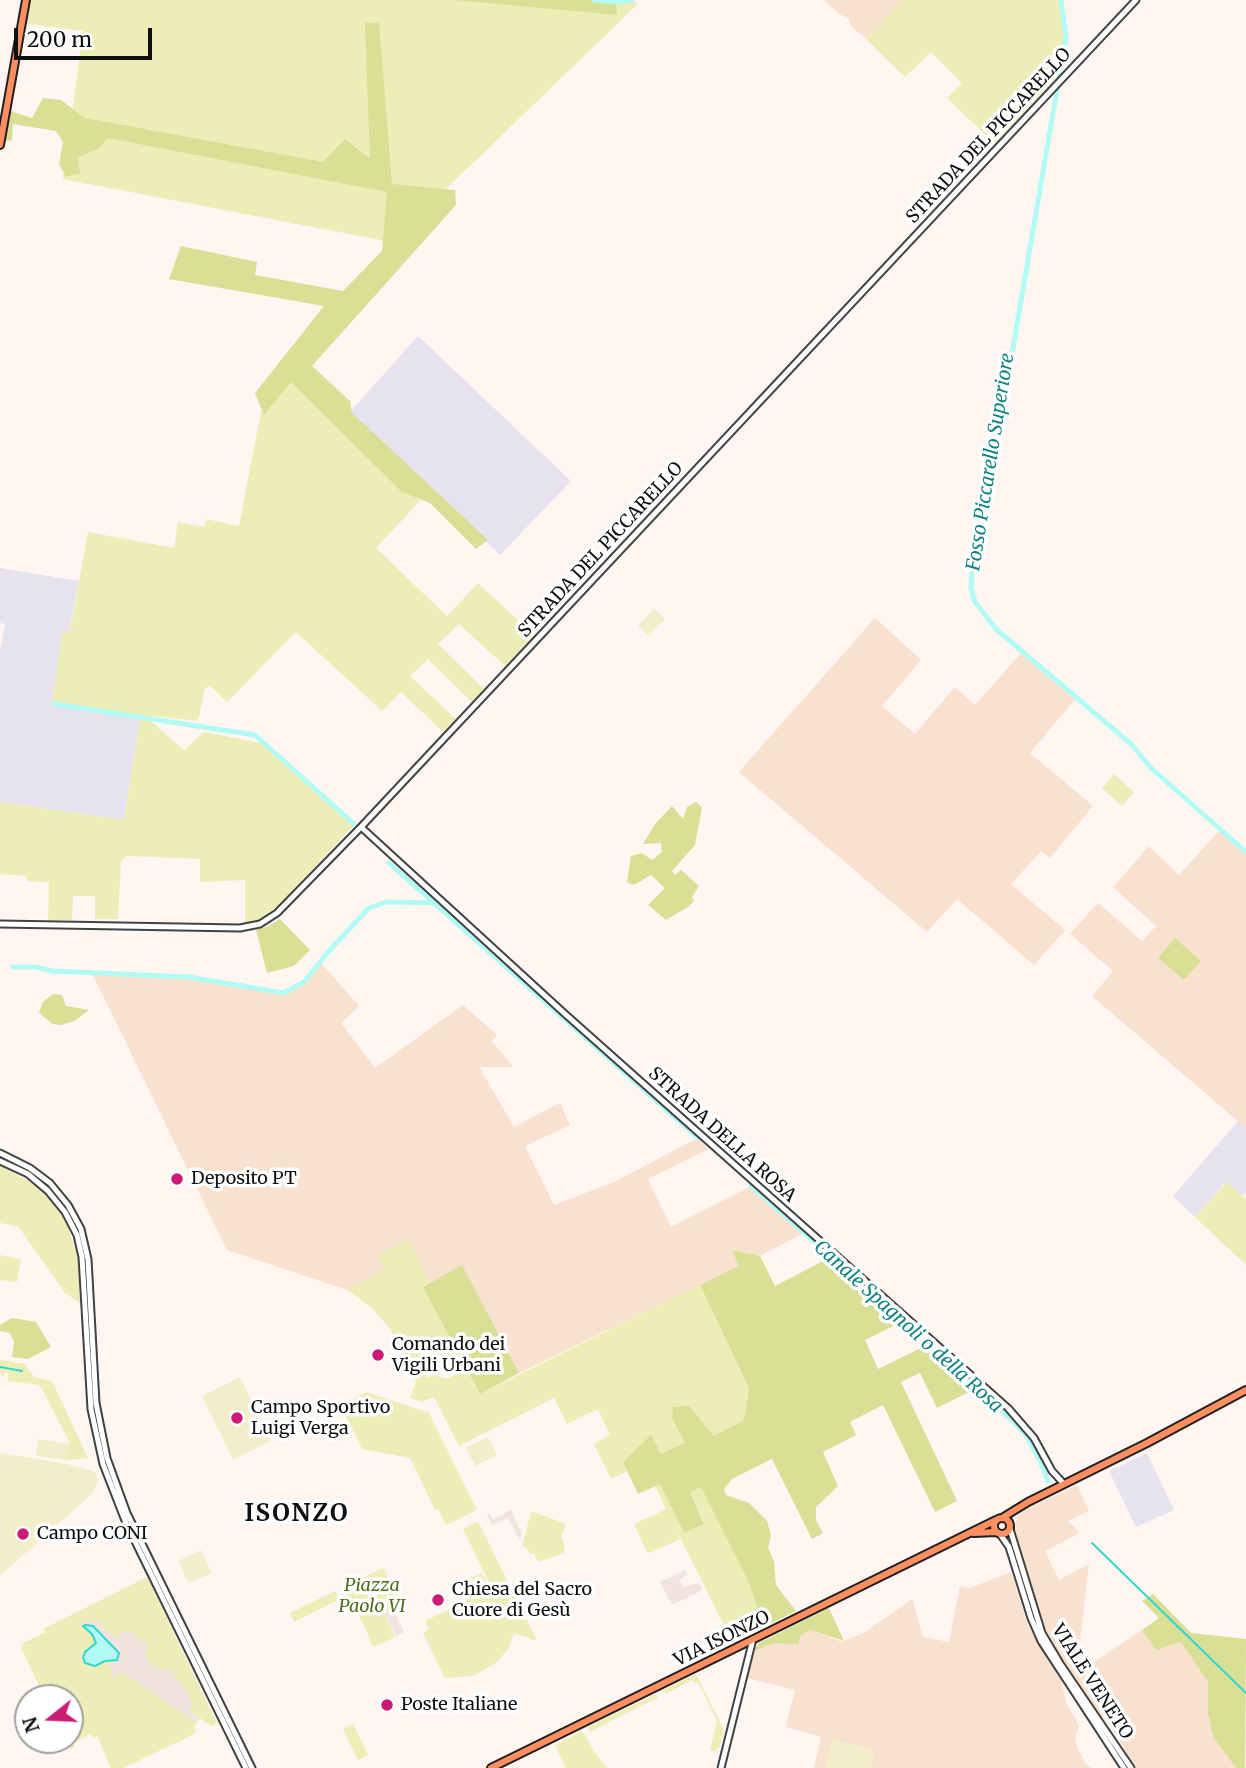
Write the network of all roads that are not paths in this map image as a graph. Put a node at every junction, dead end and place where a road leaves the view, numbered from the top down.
1 (26, 0) edge
2 (1136, 0) edge
3 (0, 145) edge
4 (361, 827) junction
5 (0, 924) edge
6 (0, 1153) edge
7 (0, 1161) edge
8 (1246, 1390) edge
9 (1052, 1471) junction
10 (1064, 1484) junction
11 (114, 1486) junction
12 (1052, 1489) junction
13 (1028, 1502) junction
14 (999, 1519) junction
15 (1010, 1527) junction
16 (998, 1533) junction
17 (965, 1535) junction
18 (753, 1639) junction
19 (227, 1723) junction
20 (246, 1768) edge
21 (252, 1768) edge
22 (491, 1768) edge
23 (721, 1768) edge
24 (1124, 1768) edge
25 (1131, 1768) edge

1 - 3 main road
2 - 4 street, STRADA DEL PICCARELLO
4 - 5 street, STRADA DEL PICCARELLO
4 - 9 street, STRADA DELLA ROSA
6 - 11 street
7 - 11 street
8 - 10 main road, VIA ISONZO
9 - 10 street, STRADA DELLA ROSA
9 - 12 street, STRADA DELLA ROSA
10 - 12 main road, VIA ISONZO
11 - 19 street
12 - 13 main road, VIA ISONZO
13 - 14 main road, VIA ISONZO
13 - 15 main road, VIA ISONZO
14 - 15 main road
14 - 16 main road
14 - 17 main road, VIA ISONZO
15 - 16 main road, VIA ISONZO
15 - 25 street, VIALE VENETO
16 - 17 main road, VIA ISONZO
16 - 24 street, VIALE VENETO
17 - 18 main road, VIA ISONZO
18 - 22 main road, VIA ISONZO
18 - 23 street
19 - 20 street
19 - 21 street

